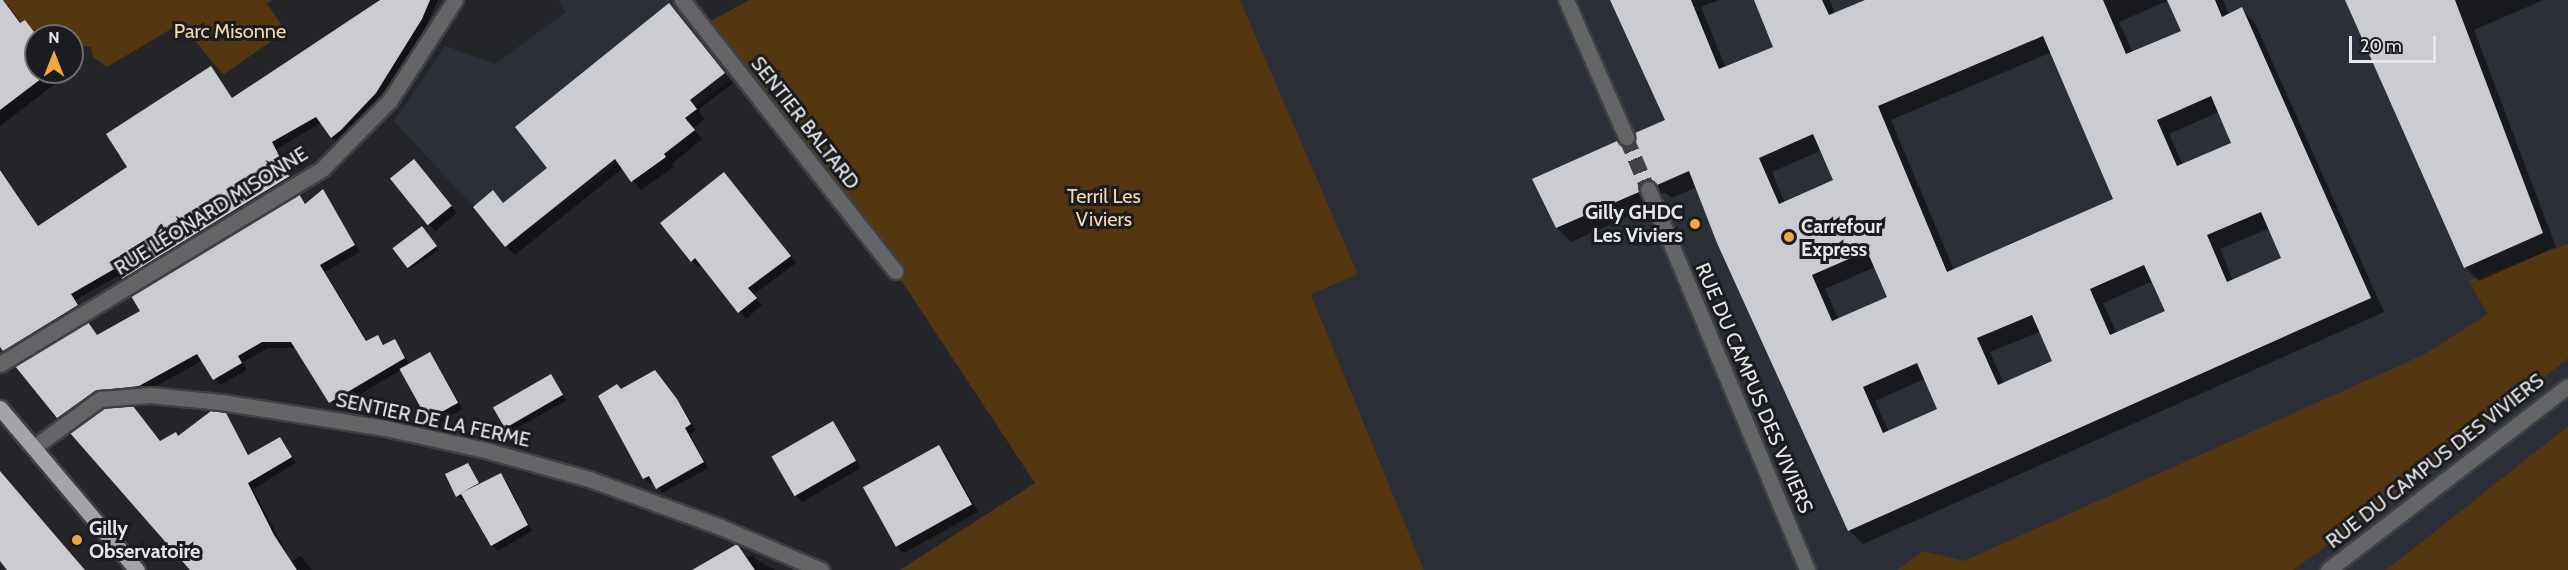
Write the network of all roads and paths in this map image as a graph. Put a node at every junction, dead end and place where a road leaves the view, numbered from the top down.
1 (455, 0) edge
2 (682, 0) edge
3 (1566, 0) edge
4 (1626, 137) tunnel mouth
5 (1647, 189) tunnel mouth
6 (895, 271) dead end
7 (0, 364) edge
8 (2568, 386) edge
9 (2, 413) edge
10 (34, 447) junction
11 (137, 570) edge
12 (821, 570) edge
13 (1807, 570) edge
14 (2328, 570) edge

1 - 7 street, RUE LÉONARD MISONNE
2 - 6 street, SENTIER BALTARD
3 - 4 street
5 - 13 street, RUE DU CAMPUS DES VIVIERS
8 - 14 street, RUE DU CAMPUS DES VIVIERS
9 - 10 main road
10 - 11 main road
10 - 12 street, SENTIER DE LA FERME

